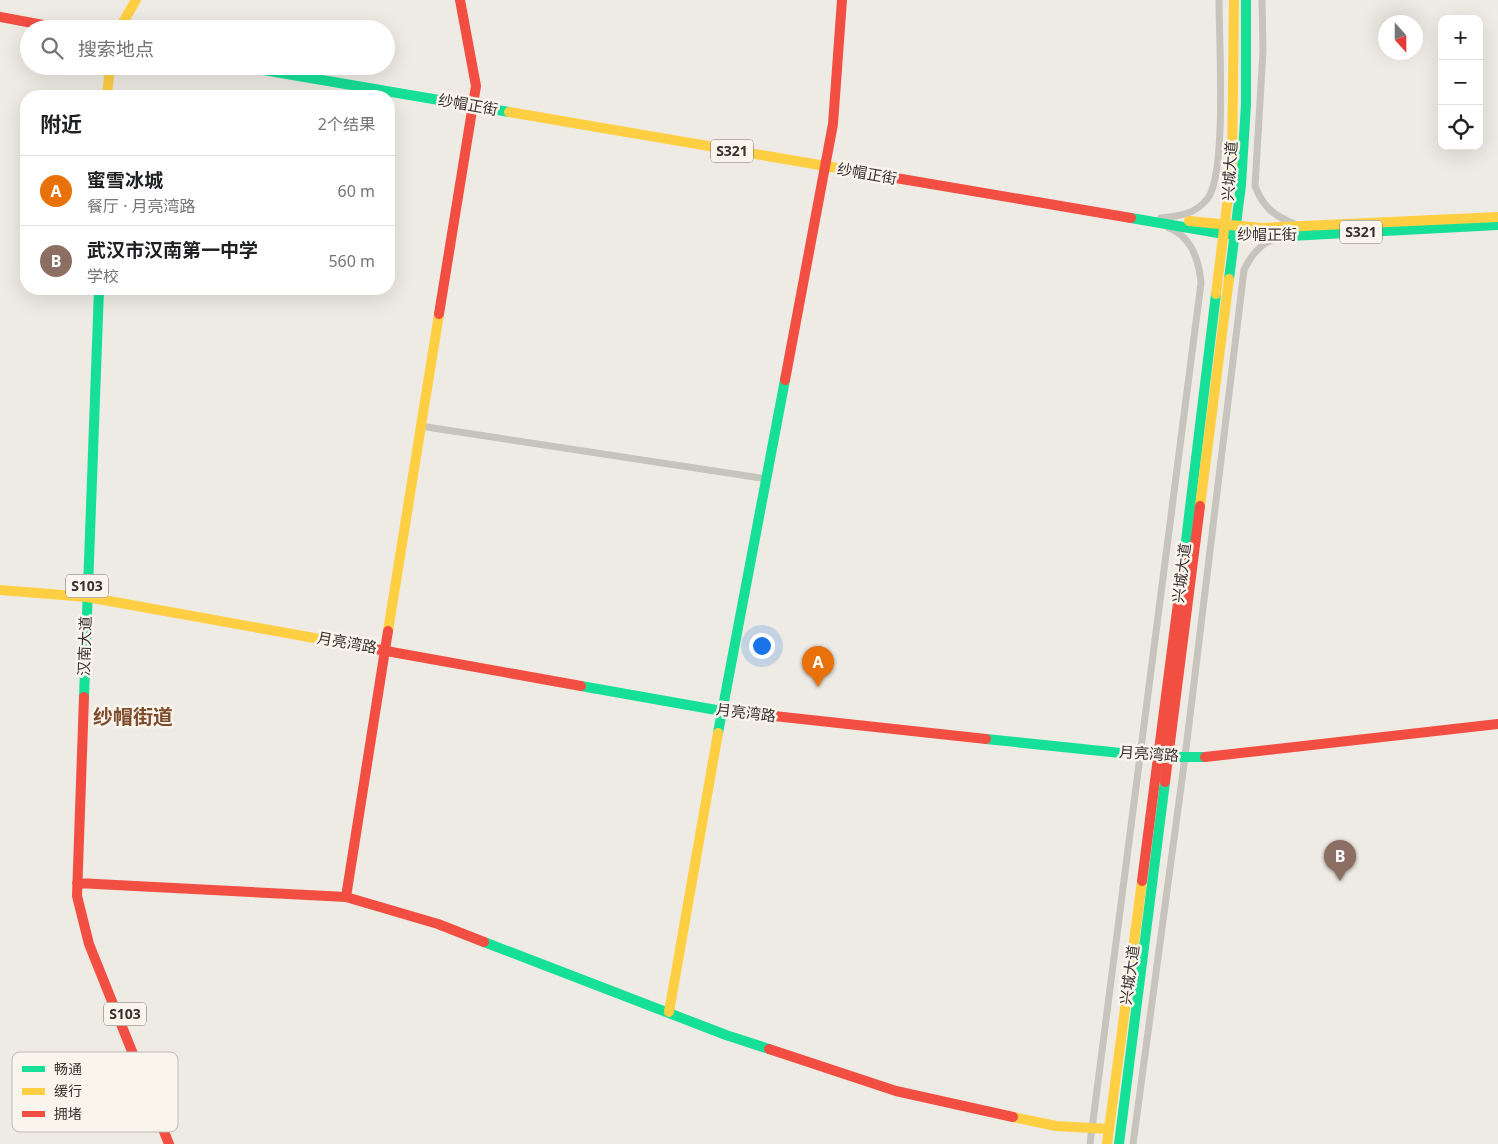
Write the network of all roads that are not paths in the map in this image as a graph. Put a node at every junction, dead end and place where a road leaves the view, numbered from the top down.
1 (136, 0) edge
2 (460, 0) edge
3 (842, 0) edge
4 (1219, 0) edge
5 (1234, 0) edge
6 (1246, 0) edge
7 (1262, 0) edge
8 (0, 18) edge
9 (124, 20) edge
10 (20, 21) edge
11 (0, 25) edge
12 (20, 28) edge
13 (109, 75) edge
14 (297, 75) edge
15 (329, 75) edge
16 (108, 90) edge
17 (392, 90) edge
18 (395, 91) edge
19 (474, 103) junction
20 (826, 163) junction
21 (1498, 217) edge
22 (1160, 221) junction
23 (1498, 225) edge
24 (1303, 226) junction
25 (1224, 230) junction
26 (1235, 231) junction
27 (1290, 236) junction
28 (99, 295) edge
29 (420, 426) junction
30 (767, 479) junction
31 (0, 590) edge
32 (87, 597) junction
33 (386, 650) junction
34 (722, 711) junction
35 (1498, 724) edge
36 (1139, 755) junction
37 (1164, 757) junction
38 (1185, 757) junction
39 (77, 883) junction
40 (346, 898) junction
41 (669, 1012) junction
42 (132, 1052) edge
43 (140, 1052) edge
44 (1092, 1128) junction
45 (1109, 1129) junction
46 (164, 1132) edge
47 (172, 1132) edge
48 (169, 1144) edge
49 (177, 1144) edge
50 (1090, 1144) edge
51 (1107, 1144) edge
52 (1119, 1144) edge
53 (1133, 1144) edge

1 - 9 main road
2 - 19 main road
3 - 20 main road
4 - 22 street
5 - 25 main road, 兴城大道
6 - 26 main road, 兴城大道
7 - 24 street
8 - 10 main road
11 - 12 main road
13 - 16 main road
14 - 17 main road, 纱帽正街 / S321
15 - 19 main road, 纱帽正街 / S321
18 - 19 main road, 纱帽正街 / S321
19 - 20 main road, 纱帽正街 / S321
19 - 29 main road
20 - 22 main road, 纱帽正街 / S321
20 - 30 main road
21 - 24 main road, 纱帽正街 / S321
22 - 25 main road, 纱帽正街 / S321
22 - 36 street
23 - 27 main road, 纱帽正街 / S321
24 - 26 main road, 纱帽正街 / S321
25 - 26 main road, 纱帽正街 / S321
25 - 37 main road, 兴城大道
26 - 27 main road, 纱帽正街 / S321
26 - 37 main road, 兴城大道
27 - 38 street
28 - 32 main road, 汉南大道 / S103
29 - 30 street
29 - 33 main road
30 - 34 main road
31 - 32 main road, 月亮湾路
32 - 33 main road, 月亮湾路
32 - 39 main road, 汉南大道 / S103
33 - 34 main road, 月亮湾路
33 - 40 main road
34 - 36 main road, 月亮湾路
34 - 41 main road
35 - 38 main road, 月亮湾路
36 - 37 main road, 月亮湾路
36 - 44 street
37 - 38 main road, 月亮湾路
37 - 45 main road, 兴城大道
37 - 52 main road, 兴城大道
38 - 53 street
39 - 40 main road
39 - 42 main road, 汉南大道 / S103
39 - 43 main road, 汉南大道 / S103
40 - 41 main road
41 - 44 main road
44 - 45 main road
44 - 50 street
45 - 51 main road, 兴城大道
46 - 48 main road, 汉南大道 / S103
47 - 49 main road, 汉南大道 / S103

